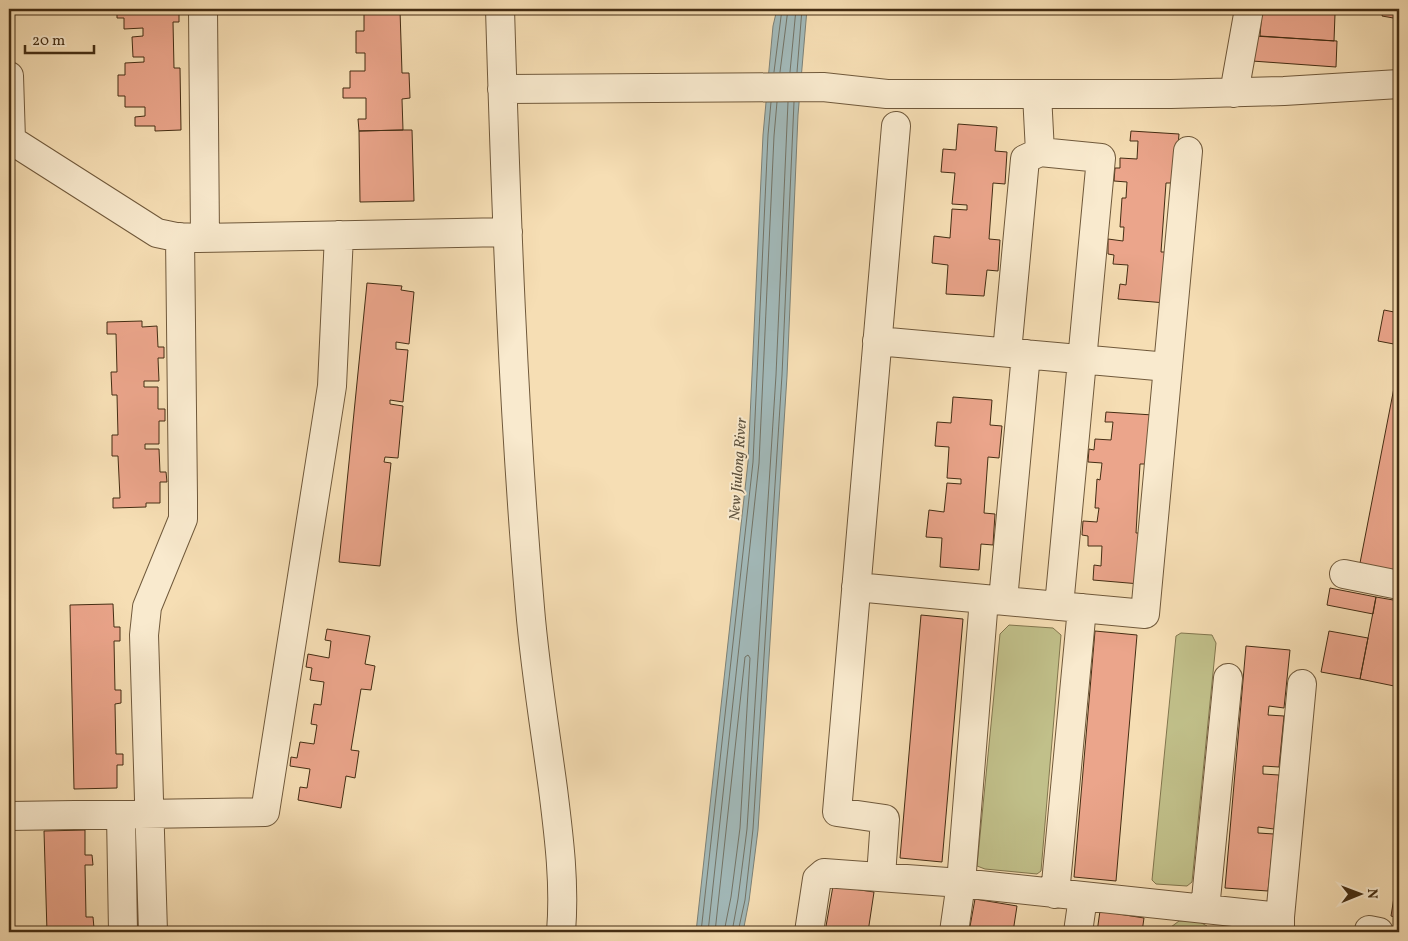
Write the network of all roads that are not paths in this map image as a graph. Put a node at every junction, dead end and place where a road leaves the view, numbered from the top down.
1 (203, 9) edge
2 (500, 9) edge
3 (1249, 9) edge
4 (9, 76) edge
5 (1399, 84) edge
6 (502, 89) junction
7 (1234, 92) junction
8 (1037, 94) junction
9 (896, 126) dead end
10 (10, 141) edge
11 (1188, 151) dead end
12 (1040, 152) junction
13 (508, 232) junction
14 (339, 235) junction
15 (193, 237) junction
16 (878, 340) junction
17 (1016, 353) junction
18 (1082, 360) junction
19 (1168, 368) junction
20 (1344, 574) dead end
21 (1399, 585) edge
22 (856, 587) junction
23 (994, 600) junction
24 (1071, 607) junction
25 (1228, 678) dead end
26 (1302, 684) dead end
27 (149, 814) junction
28 (121, 815) junction
29 (9, 816) edge
30 (881, 876) junction
31 (961, 883) junction
32 (1055, 894) junction
33 (1083, 897) junction
34 (1205, 910) junction
35 (1280, 924) edge
36 (123, 932) edge
37 (152, 932) edge
38 (562, 932) edge
39 (809, 932) edge
40 (954, 932) edge
41 (1078, 932) edge

1 - 15 street
2 - 6 street
3 - 7 street
4 - 10 street
5 - 7 street
6 - 8 street
6 - 13 street
7 - 8 street
8 - 12 street
9 - 16 street
10 - 15 street
11 - 19 street
12 - 17 street
12 - 18 street
13 - 14 street
13 - 38 street
14 - 15 street
14 - 27 street
15 - 27 street
16 - 17 street
16 - 22 street
17 - 18 street
17 - 23 street
18 - 19 street
18 - 24 street
19 - 24 street
20 - 21 street
22 - 23 street
22 - 30 street
23 - 24 street
23 - 31 street
24 - 32 street
25 - 34 street
26 - 35 street
27 - 28 street
27 - 37 street
28 - 29 street
28 - 36 street
30 - 31 street
30 - 39 street
31 - 32 street
31 - 40 street
32 - 33 street
33 - 34 street
33 - 41 street
34 - 35 street

